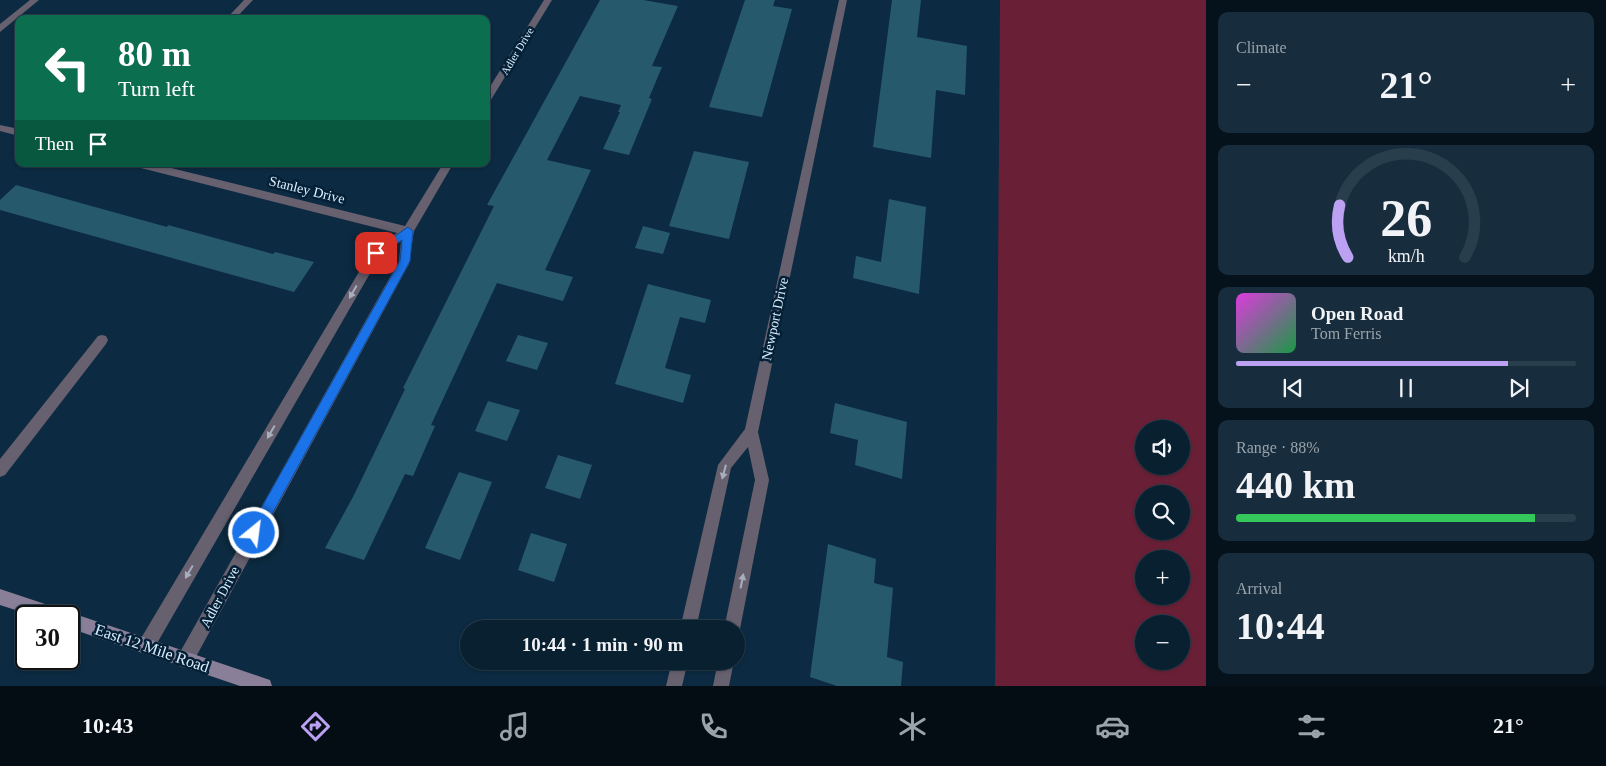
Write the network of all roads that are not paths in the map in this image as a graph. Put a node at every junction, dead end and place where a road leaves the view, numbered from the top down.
1 (35, 0) edge
2 (249, 0) edge
3 (548, 0) edge
4 (844, 0) edge
5 (16, 15) edge
6 (234, 15) edge
7 (15, 16) edge
8 (0, 28) edge
9 (490, 94) edge
10 (0, 128) edge
11 (15, 132) edge
12 (153, 167) edge
13 (446, 167) edge
14 (408, 231) junction
15 (102, 340) dead end
16 (751, 432) junction
17 (0, 470) edge
18 (0, 597) edge
19 (24, 605) edge
20 (690, 620) edge
21 (734, 620) edge
22 (80, 624) edge
23 (146, 646) junction
24 (186, 660) junction
25 (678, 670) edge
26 (724, 670) edge
27 (264, 686) edge
28 (674, 686) edge
29 (721, 686) edge

1 - 5 street
2 - 6 street
3 - 9 street, Adler Drive
4 - 16 street, Newport Drive
7 - 8 street
10 - 11 street
12 - 14 street, Stanley Drive
13 - 14 street, Adler Drive
14 -> 23 street
14 - 24 street, Adler Drive
15 - 17 street
16 -> 20 street, Newport Drive
21 -> 16 street
18 - 19 main road
22 - 23 main road, East 12 Mile Road
23 - 24 main road, East 12 Mile Road
24 - 27 main road, East 12 Mile Road
25 - 28 street
26 - 29 street

